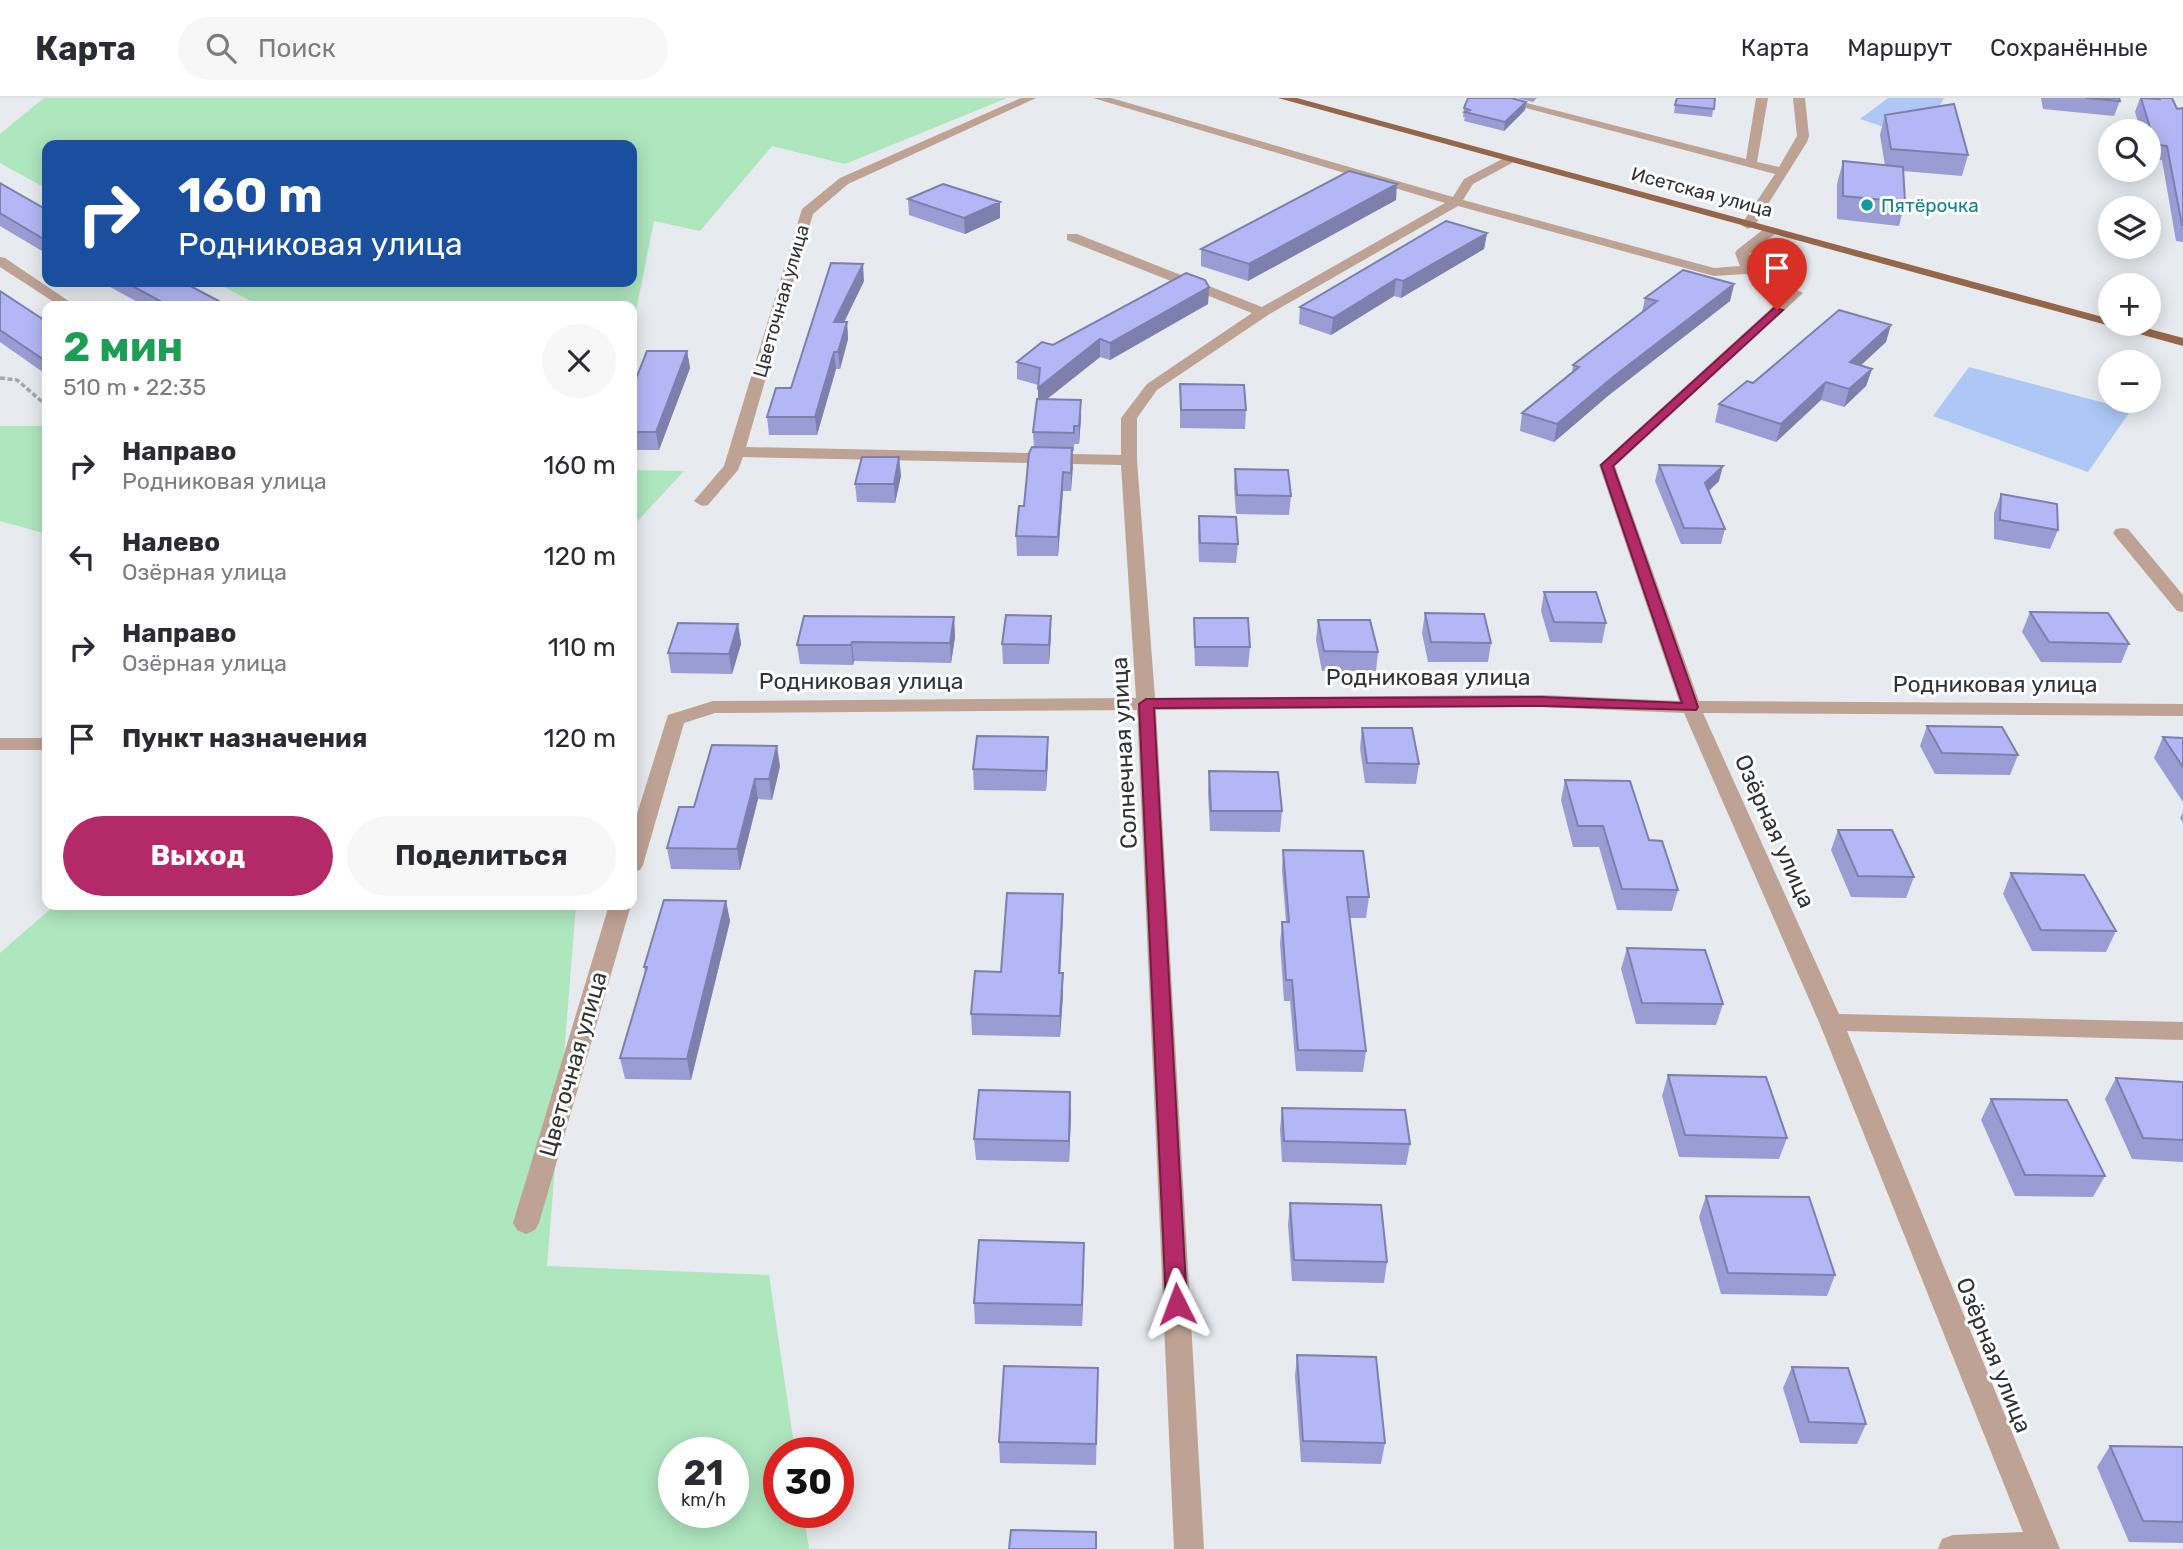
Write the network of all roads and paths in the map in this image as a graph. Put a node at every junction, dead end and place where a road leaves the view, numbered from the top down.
1 (1030, 98) edge
2 (1099, 98) edge
3 (1284, 98) edge
4 (1494, 98) edge
5 (1762, 98) edge
6 (1799, 98) edge
7 (1508, 160) junction
8 (1752, 164) junction
9 (1783, 172) junction
10 (1455, 202) junction
11 (1748, 225) junction
12 (1770, 231) junction
13 (1072, 237) dead end
14 (0, 261) edge
15 (1748, 270) junction
16 (61, 301) edge
17 (1263, 312) junction
18 (2098, 319) edge
19 (2161, 336) edge
20 (2183, 342) edge
21 (0, 378) edge
22 (42, 402) edge
23 (736, 452) junction
24 (1129, 460) junction
25 (702, 501) dead end
26 (2122, 533) dead end
27 (2183, 607) edge
28 (1146, 704) junction
29 (1691, 707) junction
30 (2183, 709) edge
31 (0, 744) edge
32 (42, 744) edge
33 (637, 848) edge
34 (619, 910) edge
35 (1831, 1022) junction
36 (2183, 1031) edge
37 (526, 1223) dead end
38 (2044, 1547) edge
39 (1189, 1549) edge
40 (1953, 1549) edge

1 - 23 street, Цветочная улица
2 - 10 street
3 - 7 main road, Исетская улица
4 - 8 street
5 - 8 street
6 - 9 street
7 - 10 street, Солнечная улица
7 - 11 main road, Исетская улица
8 - 9 street
9 - 11 street
10 - 15 street
10 - 17 street, Солнечная улица
11 - 12 main road, Исетская улица
12 - 15 street
12 - 18 main road, Исетская улица
13 - 17 street
14 - 16 street
15 - 29 street, Озёрная улица
17 - 24 street, Солнечная улица
19 - 20 main road, Исетская улица
21 - 22 path
23 - 24 street
23 - 25 street, Цветочная улица
24 - 28 street, Солнечная улица
26 - 27 street
28 - 29 street, Родниковая улица
28 - 33 street, Родниковая улица
28 - 39 street, Солнечная улица
29 - 30 street, Родниковая улица
29 - 35 street, Озёрная улица
31 - 32 street
34 - 37 street, Цветочная улица
35 - 36 street
35 - 38 street, Озёрная улица
38 - 40 street

